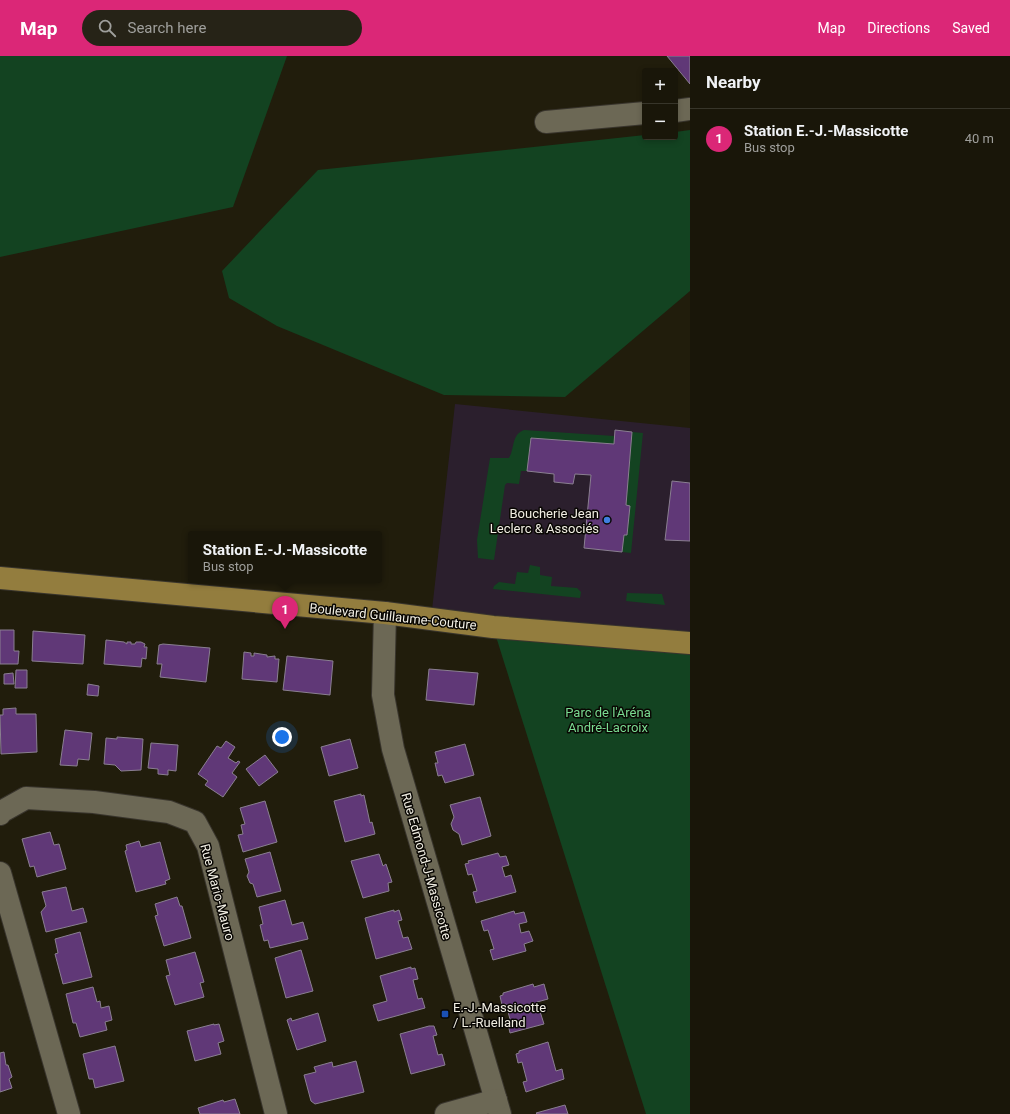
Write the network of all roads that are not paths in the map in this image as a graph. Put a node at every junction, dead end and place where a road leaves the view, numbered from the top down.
1 (690, 109) edge
2 (678, 111) edge
3 (642, 113) edge
4 (546, 122) dead end
5 (0, 578) edge
6 (385, 613) junction
7 (690, 643) edge
8 (0, 814) edge
9 (0, 873) edge
10 (498, 1107) edge
11 (69, 1114) edge
12 (276, 1114) edge
13 (446, 1114) edge

1 - 2 street
3 - 4 street
5 - 6 main road, Boulevard Guillaume-Couture
6 - 7 main road, Boulevard Guillaume-Couture
6 - 10 street, Rue Edmond-J-Massicotte
8 - 12 street, Rue Mario-Mauro
9 - 11 street
10 - 13 street

